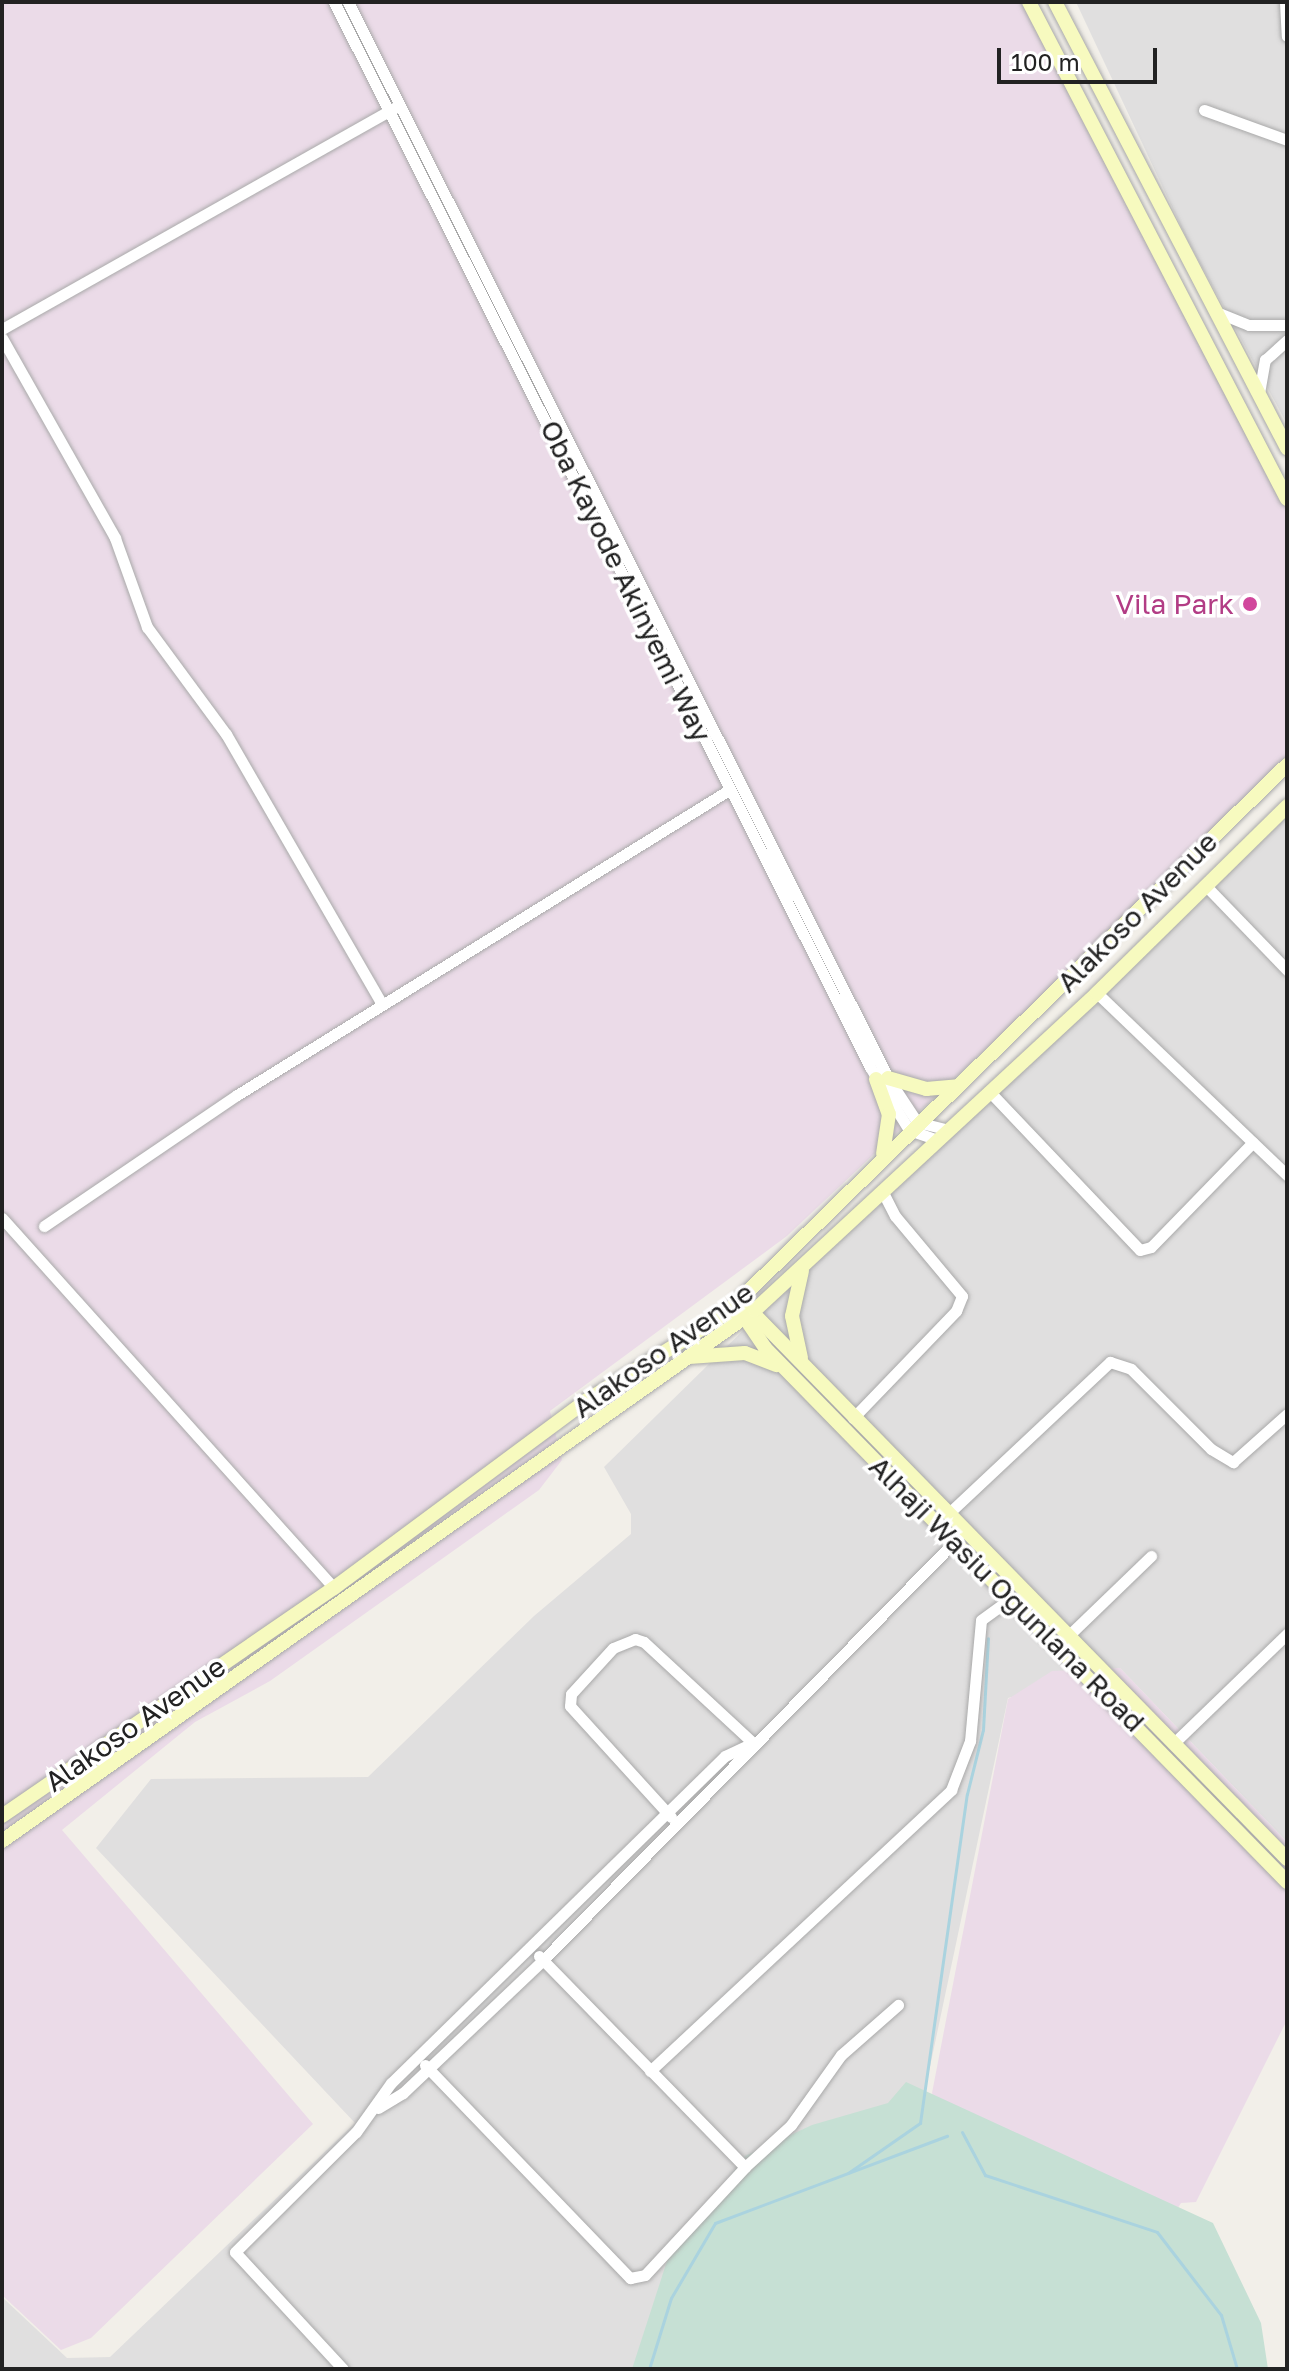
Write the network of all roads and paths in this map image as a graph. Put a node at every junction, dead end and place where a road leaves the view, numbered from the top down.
1 (334, 2) edge
2 (348, 2) edge
3 (1029, 2) edge
4 (1038, 2) edge
5 (1047, 2) edge
6 (1055, 2) edge
7 (1285, 2) edge
8 (1287, 36) edge
9 (1099, 87) junction
10 (1079, 96) junction
11 (394, 108) junction
12 (1204, 110) dead end
13 (1287, 140) edge
14 (1219, 313) junction
15 (1287, 325) edge
16 (2, 329) edge
17 (2, 338) edge
18 (1287, 340) edge
19 (1259, 394) junction
20 (1287, 448) edge
21 (1287, 499) edge
22 (1287, 765) edge
23 (729, 790) junction
24 (1287, 806) edge
25 (1205, 885) junction
26 (1287, 970) edge
27 (1097, 993) junction
28 (382, 1004) junction
29 (882, 1078) junction
30 (958, 1086) junction
31 (989, 1091) junction
32 (913, 1126) junction
33 (943, 1135) junction
34 (1253, 1142) junction
35 (1287, 1175) edge
36 (863, 1182) junction
37 (883, 1192) junction
38 (2, 1218) edge
39 (44, 1226) dead end
40 (802, 1271) junction
41 (731, 1309) junction
42 (750, 1314) junction
43 (688, 1357) junction
44 (805, 1369) junction
45 (790, 1373) junction
46 (1287, 1414) edge
47 (853, 1418) junction
48 (949, 1513) junction
49 (966, 1530) junction
50 (955, 1542) junction
51 (1151, 1556) dead end
52 (334, 1588) junction
53 (1011, 1598) junction
54 (1287, 1634) edge
55 (1070, 1635) junction
56 (1058, 1646) junction
57 (1175, 1742) junction
58 (753, 1743) junction
59 (668, 1814) junction
60 (2, 1816) edge
61 (679, 1826) junction
62 (2, 1841) edge
63 (1287, 1859) edge
64 (1287, 1882) edge
65 (533, 1950) junction
66 (543, 1960) junction
67 (898, 2005) dead end
68 (418, 2058) junction
69 (428, 2068) junction
70 (650, 2071) junction
71 (378, 2108) junction
72 (745, 2167) junction
73 (343, 2369) edge

1 - 11 street, Oba Kayode Akinyemi Way
2 - 11 street, Oba Kayode Akinyemi Way
3 - 10 street
4 - 10 street
5 - 9 street
6 - 9 street
7 - 8 street
9 - 14 street
10 - 21 street
11 - 16 street
11 - 23 street, Oba Kayode Akinyemi Way
11 - 29 street, Oba Kayode Akinyemi Way
12 - 13 street
14 - 15 street
14 - 19 street
17 - 28 street
18 - 19 street
19 - 20 street
22 - 30 street, Alakoso Avenue
23 - 28 street
23 - 29 street, Oba Kayode Akinyemi Way
24 - 25 street, Alakoso Avenue
25 - 26 street
25 - 27 street, Alakoso Avenue
27 - 31 street, Alakoso Avenue
27 - 34 street
28 - 39 street
29 - 30 street
29 - 32 street, Oba Kayode Akinyemi Way
29 - 36 street
30 - 32 street, Alakoso Avenue
31 - 33 street, Alakoso Avenue
31 - 34 street
32 - 33 street
32 - 36 street, Alakoso Avenue
33 - 37 street, Alakoso Avenue
34 - 35 street
36 - 41 street, Alakoso Avenue
37 - 40 street, Alakoso Avenue
37 - 47 street
38 - 52 street
40 - 42 street, Alakoso Avenue
40 - 44 street
41 - 42 street
41 - 52 street, Alakoso Avenue
42 - 43 street, Alakoso Avenue
42 - 44 street, Alhaji Wasiu Ogunlana Road
42 - 45 street, Alhaji Wasiu Ogunlana Road
43 - 45 street
43 - 62 street, Alakoso Avenue
44 - 47 street, Alhaji Wasiu Ogunlana Road
45 - 50 street, Alhaji Wasiu Ogunlana Road
46 - 48 street
47 - 48 street, Alhaji Wasiu Ogunlana Road
48 - 49 street, Alhaji Wasiu Ogunlana Road
49 - 50 street
49 - 55 street, Alhaji Wasiu Ogunlana Road
50 - 53 street, Alhaji Wasiu Ogunlana Road
50 - 58 street
51 - 55 street
52 - 60 street, Alakoso Avenue
53 - 56 street, Alhaji Wasiu Ogunlana Road
53 - 70 street
54 - 57 street
55 - 56 street
55 - 57 street, Alhaji Wasiu Ogunlana Road
56 - 64 street, Alhaji Wasiu Ogunlana Road
57 - 63 street, Alhaji Wasiu Ogunlana Road
58 - 59 street
58 - 59 street
58 - 61 street
59 - 61 street
59 - 65 street
61 - 66 street
65 - 66 street
65 - 68 street
66 - 69 street
66 - 70 street
67 - 72 street
68 - 69 street
68 - 71 street
69 - 71 street
69 - 72 street
70 - 72 street
71 - 73 street

